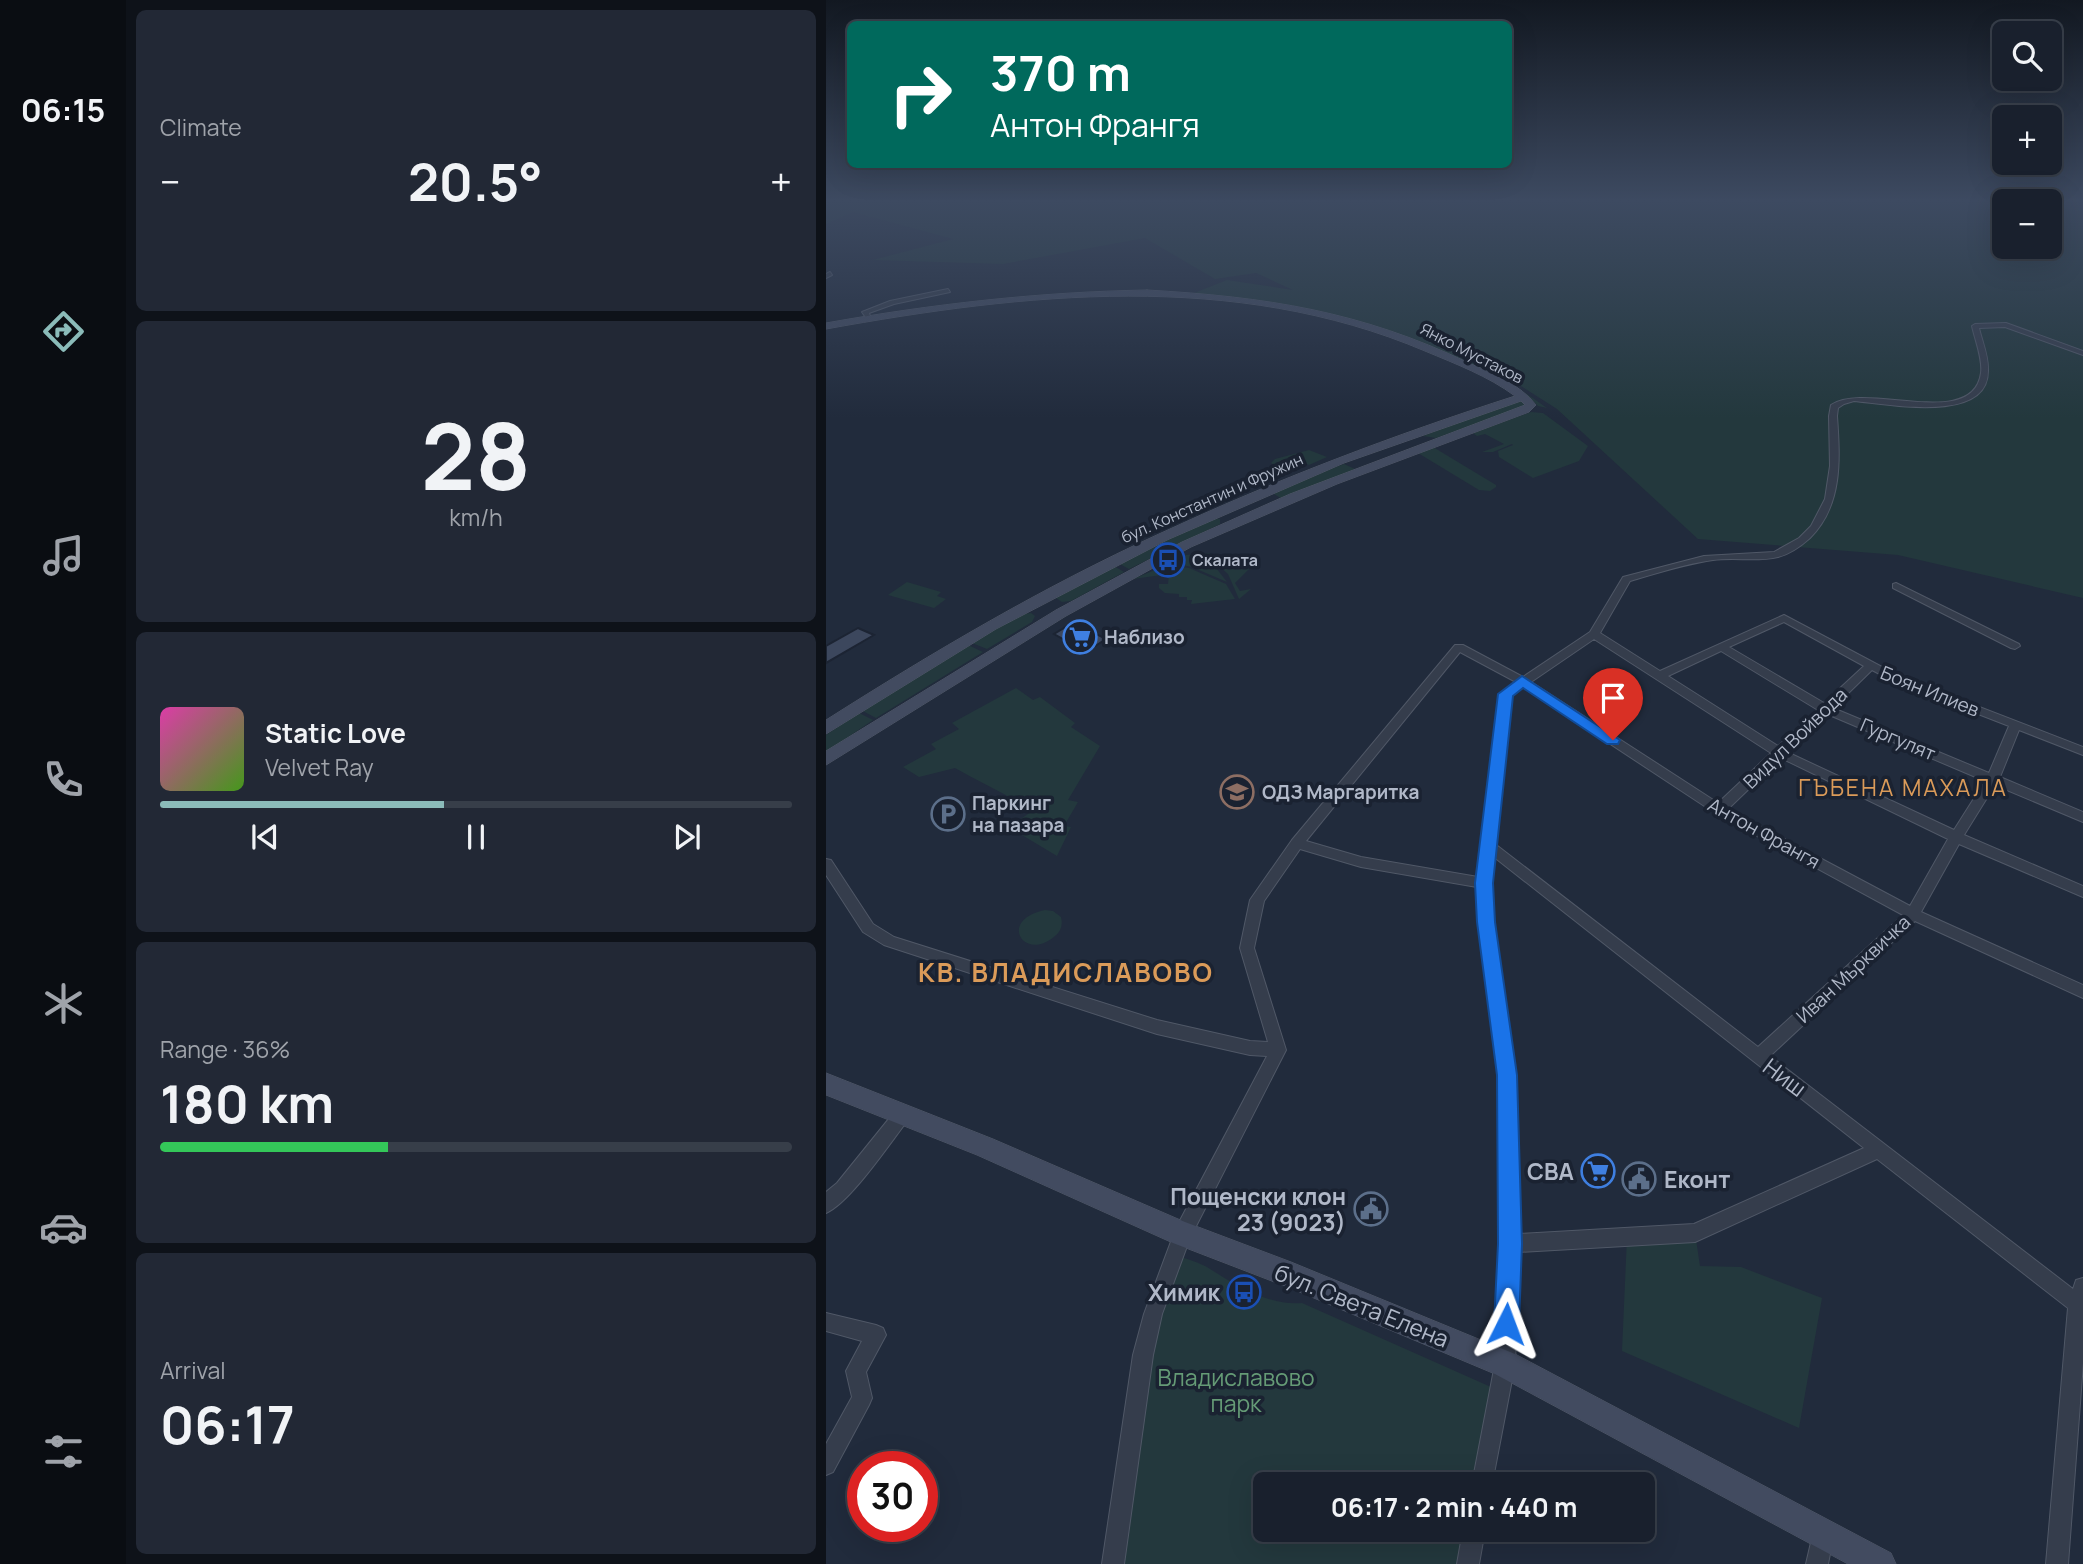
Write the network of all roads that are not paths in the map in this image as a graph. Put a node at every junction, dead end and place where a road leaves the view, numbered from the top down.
1 (948, 291) dead end
2 (869, 318) junction
3 (826, 326) edge
4 (2083, 353) edge
5 (1522, 397) junction
6 (1405, 438) junction
7 (1390, 444) junction
8 (1422, 444) junction
9 (1403, 454) junction
10 (1212, 514) junction
11 (1222, 528) junction
12 (1896, 586) dead end
13 (1052, 593) junction
14 (1072, 605) junction
15 (1016, 613) junction
16 (1040, 624) junction
17 (1594, 634) junction
18 (2015, 646) dead end
19 (1721, 647) junction
20 (1870, 666) junction
21 (1659, 676) junction
22 (1522, 681) junction
23 (1825, 709) junction
24 (2015, 725) junction
25 (826, 728) edge
26 (2083, 751) edge
27 (1780, 753) junction
28 (826, 759) edge
29 (1993, 779) junction
30 (1719, 810) junction
31 (2083, 817) edge
32 (1956, 837) junction
33 (1297, 843) junction
34 (1488, 846) junction
35 (826, 864) edge
36 (1484, 883) junction
37 (2083, 892) edge
38 (1913, 914) junction
39 (2083, 992) edge
40 (1278, 1050) junction
41 (1758, 1057) junction
42 (826, 1084) edge
43 (902, 1115) junction
44 (1880, 1149) junction
45 (826, 1204) edge
46 (1182, 1234) junction
47 (1510, 1244) junction
48 (2081, 1300) edge
49 (826, 1322) edge
50 (1505, 1364) junction
51 (826, 1465) edge
52 (1484, 1472) edge
53 (1823, 1533) junction
54 (1472, 1542) edge
55 (1113, 1564) edge
56 (1468, 1564) edge
57 (1817, 1564) edge
58 (1880, 1564) edge
59 (2057, 1564) edge

1 - 2 street
2 - 3 street, Янко Мустаков
2 - 5 street, Янко Мустаков
4 - 17 street
5 - 6 street, бул. Константин и Фружин
5 - 8 street
6 - 7 street, бул. Константин и Фружин
6 - 8 street
7 - 9 street
7 - 10 street, бул. Константин и Фружин
8 - 9 street, бул. Константин и Фружин
9 - 11 street, бул. Константин и Фружин
10 - 11 street
10 - 13 street, бул. Константин и Фружин
11 - 14 street, бул. Константин и Фружин
12 - 18 street
13 - 14 street
13 - 15 street, бул. Константин и Фружин
14 - 16 street, бул. Константин и Фружин
15 - 16 street
15 - 25 street, бул. Константин и Фружин
16 - 28 street, бул. Константин и Фружин
17 - 21 street
17 - 22 street
19 - 20 street, Боян Илиев
19 - 21 street
19 - 23 street, Гургулят
20 - 23 street, Видул Войвода
20 - 24 street, Боян Илиев
21 - 27 street
22 - 30 street, Антон Франгя
22 - 33 street, Антон Франгя
22 - 34 street
23 - 27 street, Видул Войвода
23 - 29 street, Гургулят
24 - 26 street, Боян Илиев
24 - 29 street, Иван Мърквичка
27 - 30 street, Видул Войвода
27 - 32 street
29 - 31 street, Гургулят
29 - 32 street, Иван Мърквичка
30 - 38 street, Антон Франгя
32 - 37 street
32 - 38 street, Иван Мърквичка
33 - 36 street
33 - 40 street
34 - 36 street
34 - 41 street, Ниш
35 - 40 street
36 - 47 street
38 - 39 street, Антон Франгя
38 - 41 street, Иван Мърквичка
40 - 46 street
41 - 44 street, Ниш
42 - 43 street, бул. Света Елена
43 - 45 street
43 - 46 street, бул. Света Елена
44 - 47 street
44 - 48 street, Ниш
46 - 50 street, бул. Света Елена
46 - 55 street
47 - 50 street
48 - 59 street
49 - 51 street
50 - 52 street
50 - 53 street, бул. Света Елена
53 - 57 street
53 - 58 street, бул. Света Елена
54 - 56 street

